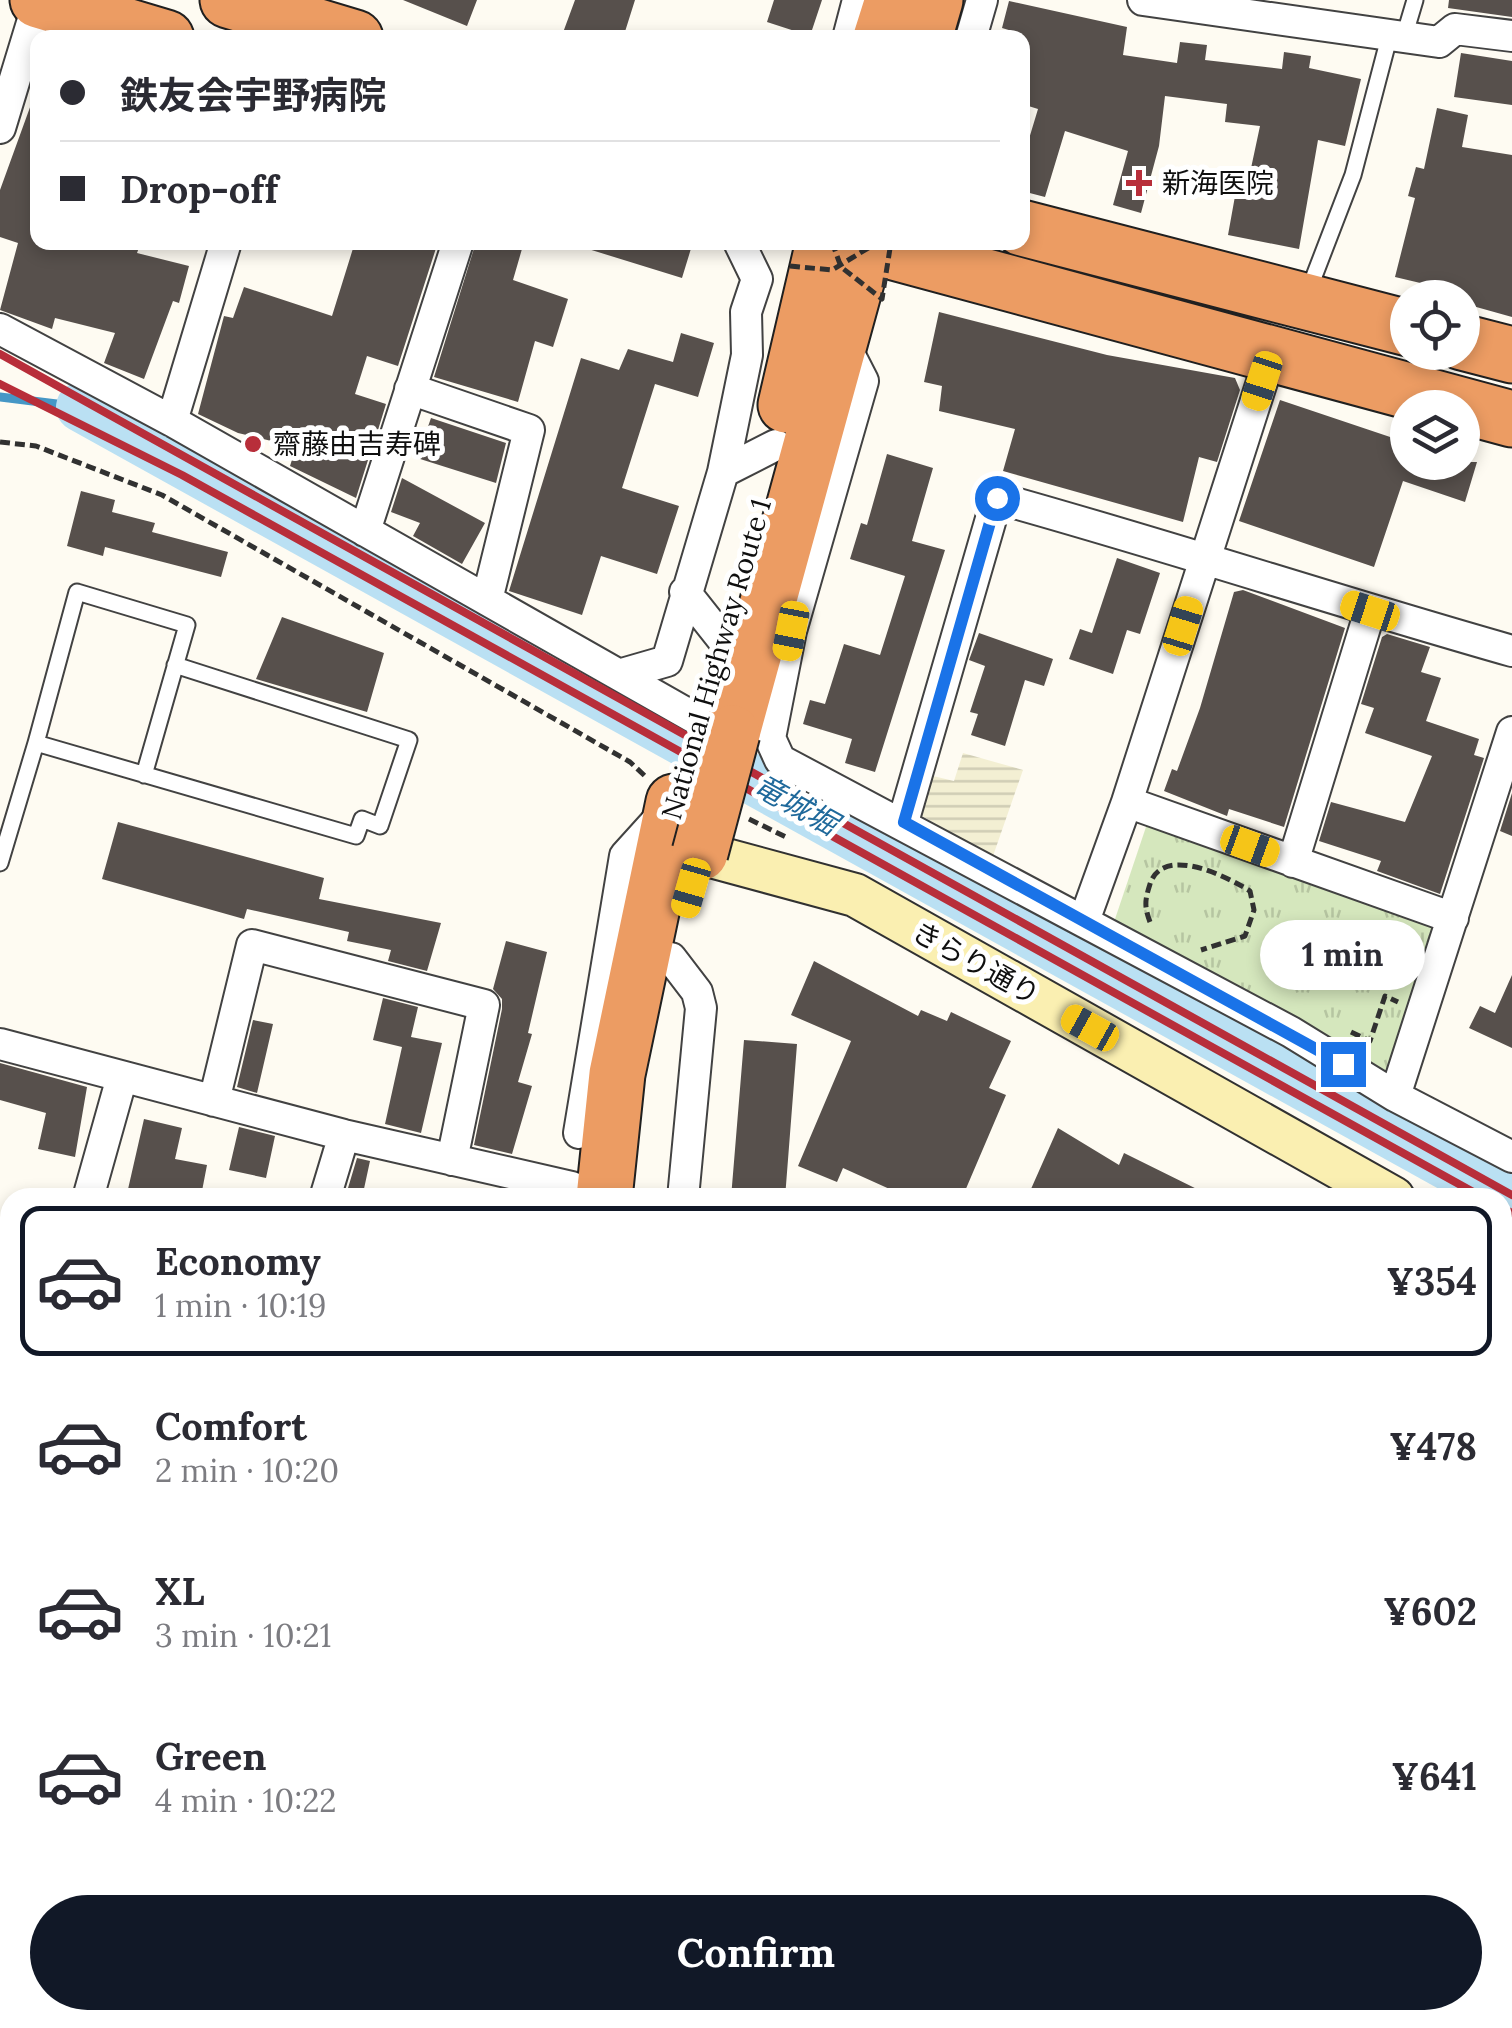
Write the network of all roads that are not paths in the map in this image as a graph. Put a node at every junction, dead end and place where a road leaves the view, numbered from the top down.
1 (39, 0) edge
2 (228, 0) edge
3 (858, 0) edge
4 (893, 0) edge
5 (935, 0) edge
6 (982, 0) edge
7 (1143, 0) edge
8 (1416, 0) edge
9 (139, 30) edge
10 (327, 30) edge
11 (850, 30) edge
12 (884, 30) edge
13 (926, 30) edge
14 (973, 30) edge
15 (1397, 36) junction
16 (1512, 36) edge
17 (0, 128) edge
18 (1030, 230) edge
19 (224, 250) edge
20 (455, 250) edge
21 (743, 250) edge
22 (847, 250) edge
23 (1304, 301) junction
24 (1390, 323) edge
25 (0, 329) edge
26 (1480, 347) edge
27 (1512, 355) edge
28 (1270, 357) junction
29 (410, 388) junction
30 (1512, 420) edge
31 (172, 421) junction
32 (808, 454) junction
33 (722, 472) junction
34 (364, 531) junction
35 (1205, 556) junction
36 (684, 592) junction
37 (487, 600) junction
38 (1370, 611) junction
39 (757, 640) junction
40 (1512, 651) edge
41 (175, 666) junction
42 (622, 674) junction
43 (716, 727) junction
44 (1512, 732) edge
45 (36, 744) junction
46 (144, 774) junction
47 (674, 802) junction
48 (1127, 802) junction
49 (904, 822) junction
50 (700, 852) junction
51 (1293, 862) junction
52 (0, 863) edge
53 (1453, 918) junction
54 (1084, 921) junction
55 (672, 958) junction
56 (0, 1044) edge
57 (617, 1074) junction
58 (122, 1077) junction
59 (1396, 1096) junction
60 (214, 1101) junction
61 (579, 1132) junction
62 (344, 1135) junction
63 (1512, 1157) edge
64 (452, 1160) junction
65 (91, 1188) edge
66 (328, 1188) edge
67 (559, 1188) edge
68 (582, 1188) edge
69 (584, 1188) edge
70 (643, 1188) edge
71 (683, 1188) edge
72 (1376, 1188) edge

1 - 9 highway
1 - 17 street
2 - 10 highway
3 - 11 street
4 - 12 highway
5 - 13 highway
6 - 14 street
7 - 15 street
8 - 15 lane
15 - 16 street
15 - 23 lane
18 - 23 highway
19 - 31 street
20 - 29 street
21 - 33 street
22 - 28 highway
22 - 32 highway, National Highway Route 1
22 - 32 highway, National Highway Route 1
23 - 24 highway
25 - 31 street
26 - 27 highway
28 - 30 highway
28 - 35 street
29 - 34 street
29 - 37 street
31 - 34 street
32 - 33 street
32 - 39 highway, National Highway Route 1
33 - 36 street
34 - 37 street
35 - 38 street
35 - 48 street
35 - 49 street
36 - 39 street
36 - 42 street
37 - 42 street
38 - 40 street
38 - 51 street
39 - 43 highway, National Highway Route 1
39 - 49 street
41 - 45 lane
41 - 46 lane
41 - 46 lane
42 - 43 street
43 - 47 highway, National Highway Route 1
43 - 50 highway, National Highway Route 1, bridge
44 - 53 street
45 - 46 lane
45 - 52 lane
47 - 57 highway, National Highway Route 1
47 - 61 street
48 - 51 street
48 - 54 street
49 - 54 street
50 - 55 highway, National Highway Route 1
50 - 72 street, きらり通り
51 - 53 street
53 - 59 street
54 - 59 street
55 - 70 highway, National Highway Route 1
55 - 71 street
56 - 58 street
57 - 61 street
57 - 69 highway, National Highway Route 1
58 - 60 street
58 - 65 street
59 - 63 street
60 - 62 street
60 - 64 street
61 - 68 street
62 - 64 street
62 - 66 street
64 - 67 street

